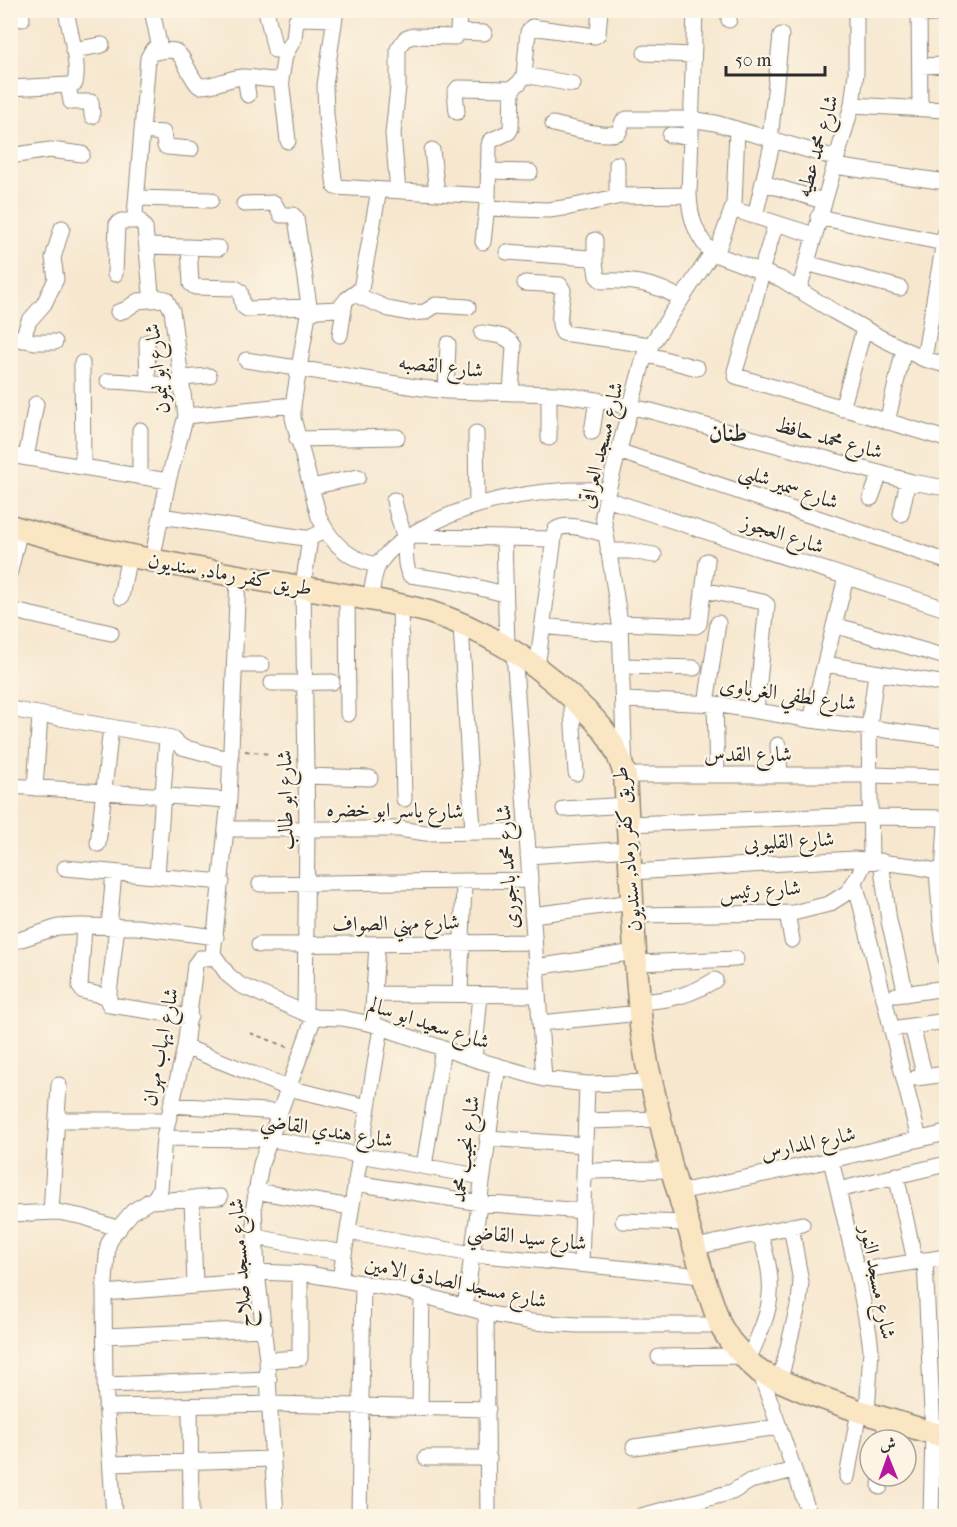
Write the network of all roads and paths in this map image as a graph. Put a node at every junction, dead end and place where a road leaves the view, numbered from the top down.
1 (66, 10) edge
2 (152, 10) edge
3 (266, 10) edge
4 (459, 10) edge
5 (600, 10) edge
6 (695, 10) edge
7 (856, 10) edge
8 (920, 13) edge
9 (946, 13) edge
10 (335, 15) edge
11 (458, 32) junction
12 (484, 33) dead end
13 (781, 35) dead end
14 (102, 45) dead end
15 (73, 50) junction
16 (288, 50) junction
17 (151, 52) junction
18 (645, 53) dead end
19 (693, 55) junction
20 (946, 65) edge
21 (920, 66) junction
22 (524, 75) junction
23 (245, 77) junction
24 (280, 79) junction
25 (573, 84) dead end
26 (69, 85) junction
27 (10, 88) edge
28 (512, 88) junction
29 (248, 95) dead end
30 (852, 105) junction
31 (920, 109) junction
32 (946, 111) edge
33 (457, 112) dead end
34 (92, 116) dead end
35 (691, 119) junction
36 (553, 124) dead end
37 (737, 129) junction
38 (143, 131) junction
39 (670, 135) dead end
40 (690, 136) junction
41 (772, 139) junction
42 (288, 141) dead end
43 (191, 149) dead end
44 (432, 150) dead end
45 (82, 154) dead end
46 (10, 156) edge
47 (835, 162) junction
48 (617, 164) dead end
49 (488, 171) junction
50 (530, 172) dead end
51 (946, 182) edge
52 (763, 183) junction
53 (379, 190) junction
54 (398, 191) junction
55 (437, 193) junction
56 (689, 195) junction
57 (617, 197) junction
58 (137, 198) junction
59 (212, 200) dead end
60 (823, 201) junction
61 (488, 202) junction
62 (244, 204) dead end
63 (732, 209) junction
64 (755, 216) junction
65 (818, 217) junction
66 (140, 221) junction
67 (776, 223) junction
68 (62, 228) dead end
69 (813, 235) junction
70 (945, 236) edge
71 (595, 240) dead end
72 (483, 242) dead end
73 (147, 246) junction
74 (10, 247) edge
75 (189, 247) junction
76 (219, 248) dead end
77 (507, 252) dead end
78 (714, 254) junction
79 (595, 263) junction
80 (806, 263) junction
81 (10, 271) edge
82 (761, 271) junction
83 (115, 274) dead end
84 (525, 283) dead end
85 (900, 288) dead end
86 (799, 290) junction
87 (349, 298) junction
88 (166, 299) junction
89 (681, 299) junction
90 (468, 307) dead end
91 (310, 309) junction
92 (118, 312) dead end
93 (864, 329) junction
94 (482, 333) dead end
95 (340, 335) dead end
96 (16, 339) edge
97 (55, 342) dead end
98 (147, 342) dead end
99 (448, 344) dead end
100 (648, 350) junction
101 (904, 350) junction
102 (924, 359) junction
103 (246, 360) dead end
104 (82, 363) dead end
105 (946, 365) edge
106 (299, 368) junction
107 (697, 368) dead end
108 (209, 376) dead end
109 (108, 381) dead end
110 (182, 382) junction
111 (148, 384) junction
112 (446, 390) junction
113 (511, 393) junction
114 (549, 394) junction
115 (597, 400) junction
116 (36, 404) dead end
117 (293, 405) junction
118 (632, 408) junction
119 (842, 409) junction
120 (186, 416) junction
121 (887, 422) junction
122 (140, 430) dead end
123 (592, 432) dead end
124 (476, 433) dead end
125 (397, 437) dead end
126 (549, 438) dead end
127 (297, 439) junction
128 (946, 439) edge
129 (618, 451) junction
130 (18, 457) edge
131 (83, 467) junction
132 (880, 473) junction
133 (140, 477) junction
134 (358, 477) dead end
135 (168, 481) junction
136 (908, 482) junction
137 (311, 487) junction
138 (946, 488) edge
139 (607, 495) junction
140 (871, 498) dead end
141 (394, 500) dead end
142 (477, 505) junction
143 (901, 514) dead end
144 (161, 516) junction
145 (15, 528) edge
146 (325, 528) junction
147 (605, 534) junction
148 (406, 537) junction
149 (310, 538) junction
150 (504, 538) junction
151 (553, 539) junction
152 (608, 551) junction
153 (129, 555) junction
154 (654, 555) dead end
155 (152, 561) junction
156 (707, 561) dead end
157 (946, 561) edge
158 (378, 565) junction
159 (10, 571) edge
160 (238, 576) junction
161 (846, 577) junction
162 (303, 587) junction
163 (704, 590) junction
164 (505, 594) junction
165 (347, 595) junction
166 (121, 597) dead end
167 (370, 599) junction
168 (400, 605) junction
169 (946, 609) edge
170 (10, 610) edge
171 (718, 623) dead end
172 (461, 625) junction
173 (834, 625) junction
174 (542, 626) junction
175 (620, 629) junction
176 (111, 633) dead end
177 (511, 650) junction
178 (946, 657) edge
179 (825, 664) junction
180 (235, 665) junction
181 (262, 665) dead end
182 (623, 666) junction
183 (537, 668) junction
184 (694, 668) dead end
185 (876, 674) junction
186 (304, 682) junction
187 (332, 682) dead end
188 (272, 683) dead end
189 (946, 684) edge
190 (571, 696) junction
191 (624, 700) junction
192 (710, 704) junction
193 (10, 709) edge
194 (756, 710) junction
195 (348, 714) dead end
196 (40, 715) junction
197 (812, 720) junction
198 (111, 727) junction
199 (869, 727) junction
200 (167, 738) junction
201 (946, 738) edge
202 (778, 745) dead end
203 (269, 754) dead end
204 (231, 755) junction
205 (576, 773) dead end
206 (625, 775) junction
207 (717, 775) junction
208 (780, 775) junction
209 (870, 775) junction
210 (306, 776) junction
211 (946, 777) edge
212 (370, 778) dead end
213 (10, 786) edge
214 (35, 788) junction
215 (104, 792) junction
216 (163, 796) junction
217 (404, 799) dead end
218 (229, 800) junction
219 (564, 809) dead end
220 (628, 814) junction
221 (871, 816) junction
222 (946, 818) edge
223 (946, 823) edge
224 (227, 829) junction
225 (307, 830) junction
226 (526, 831) junction
227 (473, 832) junction
228 (98, 844) dead end
229 (631, 849) junction
230 (528, 856) junction
231 (873, 860) junction
232 (65, 868) dead end
233 (632, 872) junction
234 (114, 873) junction
235 (942, 873) edge
236 (157, 876) junction
237 (530, 880) junction
238 (222, 882) junction
239 (855, 882) junction
240 (464, 883) junction
241 (260, 884) dead end
242 (306, 885) junction
243 (634, 908) junction
244 (788, 913) junction
245 (532, 915) junction
246 (84, 926) junction
247 (113, 926) junction
248 (216, 937) junction
249 (792, 940) dead end
250 (534, 942) junction
251 (10, 943) edge
252 (462, 944) junction
253 (259, 945) dead end
254 (306, 945) junction
255 (377, 945) junction
256 (213, 954) junction
257 (636, 958) junction
258 (736, 959) dead end
259 (946, 959) edge
260 (536, 967) junction
261 (715, 980) dead end
262 (946, 988) edge
263 (374, 994) junction
264 (460, 994) junction
265 (906, 994) junction
266 (480, 995) junction
267 (538, 995) junction
268 (883, 997) junction
269 (108, 999) junction
270 (640, 1007) junction
271 (310, 1015) junction
272 (189, 1017) junction
273 (946, 1021) edge
274 (540, 1023) junction
275 (376, 1026) junction
276 (912, 1026) junction
277 (891, 1029) junction
278 (250, 1033) dead end
279 (185, 1047) junction
280 (443, 1048) junction
281 (302, 1052) junction
282 (474, 1059) junction
283 (498, 1066) junction
284 (946, 1074) edge
285 (925, 1077) junction
286 (543, 1079) junction
287 (904, 1079) junction
288 (651, 1082) junction
289 (587, 1084) junction
290 (59, 1085) dead end
291 (288, 1088) junction
292 (368, 1107) junction
293 (280, 1112) junction
294 (169, 1113) junction
295 (661, 1119) junction
296 (57, 1120) junction
297 (586, 1121) junction
298 (946, 1134) edge
299 (164, 1138) junction
300 (488, 1138) junction
301 (270, 1139) junction
302 (920, 1139) junction
303 (585, 1145) junction
304 (360, 1155) junction
305 (831, 1160) junction
306 (946, 1164) edge
307 (424, 1166) junction
308 (672, 1170) junction
309 (584, 1171) junction
310 (896, 1175) junction
311 (483, 1177) junction
312 (355, 1183) junction
313 (838, 1190) junction
314 (255, 1191) junction
315 (679, 1192) junction
316 (220, 1197) dead end
317 (192, 1198) junction
318 (149, 1201) junction
319 (480, 1203) junction
320 (351, 1207) junction
321 (583, 1211) junction
322 (51, 1212) junction
323 (10, 1214) edge
324 (623, 1221) dead end
325 (688, 1223) junction
326 (119, 1228) junction
327 (348, 1232) junction
328 (760, 1233) junction
329 (255, 1237) junction
330 (310, 1247) junction
331 (696, 1247) junction
332 (344, 1253) junction
333 (472, 1254) junction
334 (946, 1257) edge
335 (920, 1260) junction
336 (581, 1264) junction
337 (857, 1271) junction
338 (304, 1273) junction
339 (257, 1276) junction
340 (703, 1276) junction
341 (340, 1279) junction
342 (363, 1283) junction
343 (195, 1286) junction
344 (104, 1293) junction
345 (422, 1294) junction
346 (465, 1307) junction
347 (486, 1313) junction
348 (720, 1325) junction
349 (265, 1329) junction
350 (105, 1336) junction
351 (659, 1357) dead end
352 (267, 1360) junction
353 (758, 1367) junction
354 (269, 1379) junction
355 (105, 1384) junction
356 (270, 1404) junction
357 (190, 1406) junction
358 (361, 1406) junction
359 (106, 1407) junction
360 (420, 1407) junction
361 (488, 1409) junction
362 (874, 1421) edge
363 (779, 1426) junction
364 (940, 1435) edge
365 (634, 1447) dead end
366 (426, 1458) dead end
367 (489, 1458) junction
368 (273, 1459) junction
369 (190, 1461) junction
370 (111, 1464) junction
371 (794, 1470) junction
372 (846, 1477) dead end
373 (657, 1514) edge
374 (114, 1516) edge
375 (191, 1516) edge
376 (276, 1516) edge
377 (359, 1516) edge
378 (488, 1516) edge
379 (641, 1516) edge
380 (810, 1516) edge
381 (931, 1516) edge

1 - 15 street
2 - 17 street, شارع ابو ليمون
3 - 16 street
4 - 11 street
5 - 22 street
6 - 19 street
7 - 30 street, شارع محمد عطيه
8 - 9 street
8 - 21 street
10 - 16 street
10 - 53 street
11 - 12 street
11 - 54 street
13 - 41 street
14 - 15 street
15 - 26 street
16 - 24 street
17 - 23 street
17 - 38 street, شارع ابو ليمون
18 - 19 street
19 - 35 street
20 - 21 street
21 - 31 street
22 - 25 street
22 - 28 street
23 - 24 street
23 - 29 street
24 - 42 street
26 - 27 street
26 - 34 street
28 - 33 street
28 - 49 street
30 - 31 street
30 - 47 street, شارع محمد عطيه
31 - 32 street
35 - 36 street
35 - 37 street
35 - 40 street
37 - 41 street
37 - 63 street, شارع مسجد العراقى
38 - 43 street
38 - 58 street, شارع ابو ليمون
39 - 40 street
40 - 56 street
41 - 47 street
41 - 52 street
44 - 55 street
45 - 46 street
47 - 51 street
47 - 60 street, شارع محمد عطيه
48 - 57 street
49 - 50 street
49 - 61 street
52 - 60 street
52 - 64 street
53 - 54 street
53 - 87 street
54 - 55 street
55 - 61 street
56 - 57 street
56 - 78 street
57 - 61 street
58 - 59 street
58 - 66 street, شارع ابو ليمون
60 - 65 street, شارع محمد عطيه
61 - 72 street
62 - 91 street
63 - 64 street
63 - 78 street, شارع مسجد العراقى
64 - 67 street
65 - 69 street, شارع محمد عطيه
65 - 70 street
66 - 73 street, شارع ابو ليمون
66 - 83 street
67 - 69 street
67 - 82 street
68 - 96 street
69 - 80 street, شارع محمد عطيه
70 - 102 street
71 - 79 street
73 - 75 street
73 - 88 street, شارع ابو ليمون
74 - 81 street
75 - 76 street
75 - 91 street
77 - 79 street
78 - 82 street
78 - 89 street, شارع مسجد العراقى
79 - 89 street
80 - 85 street
80 - 86 street, شارع محمد عطيه
82 - 86 street
82 - 119 street
84 - 100 street
86 - 93 street
87 - 90 street
87 - 91 street
87 - 95 street
88 - 92 street
88 - 110 street, شارع ابو ليمون
89 - 100 street, شارع مسجد العراقى
91 - 106 street
93 - 101 street
93 - 119 street
94 - 113 street
96 - 97 street
98 - 111 street
99 - 112 street
100 - 107 street
100 - 118 street, شارع مسجد العراقى
101 - 102 street
101 - 121 street
102 - 105 street
103 - 106 street, شارع القصبه
104 - 131 street
106 - 112 street, شارع القصبه
106 - 117 street
108 - 110 street
109 - 111 street
110 - 111 street
110 - 120 street, شارع ابو ليمون
112 - 113 street, شارع القصبه
113 - 114 street, شارع القصبه
114 - 115 street, شارع القصبه
114 - 126 street
115 - 118 street, شارع القصبه
115 - 123 street
116 - 130 street
117 - 120 street
117 - 127 street
118 - 129 street, شارع مسجد العراقى
118 - 132 street, شارع محمد حافظ
119 - 121 street
120 - 135 street, شارع ابو ليمون
121 - 128 street
122 - 133 street
124 - 142 street
125 - 127 street
127 - 137 street
129 - 139 street, شارع مسجد العراقى
129 - 157 street, شارع سمير شلبى
130 - 131 street
131 - 133 street
132 - 136 street, شارع محمد حافظ
132 - 140 street
133 - 135 street
134 - 137 street
135 - 144 street, شارع ابو ليمون
136 - 138 street, شارع محمد حافظ
136 - 143 street
137 - 146 street
139 - 142 street, شارع العجوز
139 - 147 street, شارع مسجد العراقى
139 - 161 street, شارع العجوز
141 - 148 street
142 - 148 street, شارع العجوز
144 - 149 street
144 - 155 street, شارع ابو ليمون
145 - 153 street, طريق كفر رماد, سنديون
145 - 159 street
146 - 149 street
146 - 158 street
147 - 151 street
147 - 152 street, شارع مسجد العراقى
148 - 150 street
148 - 158 street, شارع العجوز
148 - 164 street
149 - 162 street, شارع ابو طالب
150 - 151 street
150 - 164 street, شارع محمد باجورى
151 - 174 street
152 - 154 street
152 - 175 street, شارع مسجد العراقى
153 - 155 street, طريق كفر رماد, سنديون
153 - 166 street
155 - 160 street, طريق كفر رماد, سنديون
156 - 163 street
158 - 167 street
160 - 162 street, طريق كفر رماد, سنديون
160 - 180 street
161 - 169 street, شارع العجوز
161 - 173 street
162 - 165 street, طريق كفر رماد, سنديون
162 - 186 street, شارع ابو طالب
163 - 175 street
163 - 194 street
164 - 177 street, شارع محمد باجورى
165 - 167 street, طريق كفر رماد, سنديون
165 - 195 street
167 - 168 street, طريق كفر رماد, سنديون
168 - 172 street, طريق كفر رماد, سنديون
168 - 217 street
170 - 176 street
171 - 192 street
172 - 177 street, طريق كفر رماد, سنديون
172 - 227 street
173 - 178 street
173 - 179 street
174 - 175 street
174 - 183 street
175 - 182 street, شارع مسجد العراقى
177 - 183 street, طريق كفر رماد, سنديون
177 - 226 street, شارع محمد باجورى
179 - 185 street
179 - 197 street
180 - 181 street
180 - 204 street
182 - 184 street
182 - 191 street, شارع مسجد العراقى
183 - 190 street, طريق كفر رماد, سنديون
185 - 189 street
185 - 199 street
186 - 187 street
186 - 188 street
186 - 210 street, شارع ابو طالب
190 - 205 street
190 - 206 street, طريق كفر رماد, سنديون
191 - 192 street, شارع لطفي الغرباوى
191 - 206 street, شارع مسجد العراقى
192 - 194 street, شارع لطفي الغرباوى
192 - 207 street
193 - 196 street
194 - 197 street, شارع لطفي الغرباوى
196 - 198 street
196 - 214 street
197 - 199 street, شارع لطفي الغرباوى
198 - 200 street
198 - 215 street
199 - 201 street, شارع لطفي الغرباوى
199 - 209 street
200 - 204 street
200 - 216 street
202 - 208 street
203 - 204 path
204 - 218 street
206 - 207 street, شارع القدس
206 - 220 street, طريق كفر رماد, سنديون
207 - 208 street, شارع القدس
208 - 209 street, شارع القدس
209 - 211 street, شارع القدس
209 - 221 street
210 - 212 street
210 - 225 street, شارع ابو طالب
213 - 214 street
214 - 215 street
215 - 216 street
215 - 228 street
216 - 218 street
216 - 236 street
218 - 224 street
219 - 220 street
220 - 221 street
220 - 229 street, طريق كفر رماد, سنديون
221 - 222 street
221 - 231 street
223 - 235 street
224 - 225 street, شارع ياسر ابو خضره
224 - 238 street
225 - 227 street, شارع ياسر ابو خضره
225 - 242 street, شارع ابو طالب
226 - 227 street, شارع ياسر ابو خضره
226 - 230 street, شارع محمد باجورى
229 - 230 street
229 - 233 street, طريق كفر رماد, سنديون
230 - 237 street, شارع محمد باجورى
231 - 233 street, شارع القليوبى
231 - 235 street, شارع القليوبى
231 - 239 street, شارع رئيس
231 - 265 street
232 - 234 street
233 - 243 street, طريق كفر رماد, سنديون
234 - 236 street
234 - 247 street
235 - 259 street
236 - 238 street
237 - 240 street
237 - 245 street, شارع محمد باجورى
238 - 248 street
239 - 244 street, شارع رئيس
239 - 268 street
240 - 242 street
240 - 252 street
241 - 242 street
242 - 254 street, شارع ابو طالب
243 - 244 street, شارع رئيس
243 - 245 street, شارع رئيس
243 - 257 street, طريق كفر رماد, سنديون
244 - 249 street
245 - 250 street, شارع محمد باجورى
246 - 247 street
246 - 251 street
246 - 269 street
247 - 248 street
247 - 269 street
248 - 256 street
250 - 252 street, شارع مهني الصواف
250 - 260 street, شارع محمد باجورى
252 - 255 street, شارع مهني الصواف
252 - 264 street
253 - 254 street, شارع مهني الصواف
254 - 255 street, شارع مهني الصواف
254 - 271 street, شارع ابو طالب
255 - 263 street
256 - 271 street, شارع سعيد ابو سالم
256 - 272 street, شارع ايهاب مهران
257 - 258 street
257 - 260 street
257 - 270 street, طريق كفر رماد, سنديون
260 - 267 street, شارع محمد باجورى
261 - 270 street
262 - 265 street
263 - 264 street
263 - 275 street
264 - 266 street
265 - 268 street
266 - 267 street
266 - 282 street
267 - 274 street, شارع محمد باجورى
268 - 277 street
269 - 272 street
270 - 274 street
270 - 288 street, طريق كفر رماد, سنديون
271 - 275 street, شارع سعيد ابو سالم
271 - 281 street, شارع مسجد صلاح
272 - 279 street, شارع ايهاب مهران
273 - 276 street
274 - 286 street, شارع محمد باجورى
275 - 280 street, شارع سعيد ابو سالم
275 - 292 street
276 - 277 street
276 - 285 street
277 - 287 street
278 - 281 path
279 - 291 street
279 - 294 street, شارع ايهاب مهران
280 - 282 street, شارع سعيد ابو سالم
280 - 307 street
281 - 291 street, شارع مسجد صلاح
282 - 283 street, شارع سعيد ابو سالم
283 - 286 street, شارع سعيد ابو سالم
283 - 300 street, شارع نجيب محمد
284 - 285 street
285 - 287 street
286 - 289 street, شارع سعيد ابو سالم
287 - 302 street
288 - 289 street, شارع سعيد ابو سالم
288 - 295 street, طريق كفر رماد, سنديون
289 - 297 street
290 - 296 street
291 - 292 street
291 - 293 street, شارع مسجد صلاح
292 - 304 street
293 - 294 street
293 - 301 street, شارع مسجد صلاح
294 - 296 street
294 - 299 street, شارع ايهاب مهران
295 - 297 street
295 - 308 street, طريق كفر رماد, سنديون
296 - 322 street
297 - 303 street
298 - 302 street, شارع المدارس
299 - 301 street, شارع هندي القاضي
299 - 318 street, شارع ايهاب مهران
300 - 303 street
300 - 311 street, شارع نجيب محمد
301 - 304 street, شارع هندي القاضي
301 - 314 street, شارع مسجد صلاح
302 - 305 street, شارع المدارس
303 - 309 street
304 - 307 street, شارع هندي القاضي
304 - 312 street
305 - 313 street, شارع مسجد النور
305 - 315 street, شارع المدارس
306 - 310 street
307 - 311 street, شارع هندي القاضي
308 - 309 street
308 - 315 street, طريق كفر رماد, سنديون
309 - 321 street
310 - 313 street
310 - 335 street
311 - 319 street, شارع نجيب محمد
312 - 319 street
312 - 320 street
313 - 337 street, شارع مسجد النور
314 - 320 street
314 - 329 street, شارع مسجد صلاح
315 - 325 street, طريق كفر رماد, سنديون
316 - 317 street
317 - 318 street
317 - 343 street
318 - 326 street, شارع ايهاب مهران
319 - 321 street
319 - 333 street, شارع نجيب محمد
320 - 327 street
321 - 336 street
322 - 323 street
322 - 326 street
324 - 325 street
325 - 331 street, طريق كفر رماد, سنديون
326 - 344 street, شارع ايهاب مهران
327 - 332 street
327 - 333 street, شارع سيد القاضي
328 - 331 street
328 - 353 street
328 - 353 street
329 - 330 street
329 - 339 street, شارع مسجد صلاح
330 - 332 street
330 - 338 street
331 - 340 street, طريق كفر رماد, سنديون
332 - 341 street
333 - 336 street, شارع سيد القاضي
333 - 346 street, شارع نجيب محمد
334 - 335 street
335 - 337 street
335 - 364 street
336 - 340 street, شارع سيد القاضي
337 - 362 street, شارع مسجد النور
338 - 339 street, شارع مسجد الصادق الامين
338 - 341 street, شارع مسجد الصادق الامين
338 - 352 street
339 - 343 street, شارع مسجد الصادق الامين
339 - 349 street, شارع مسجد صلاح
340 - 348 street, طريق كفر رماد, سنديون
341 - 342 street, شارع مسجد الصادق الامين
342 - 345 street, شارع مسجد الصادق الامين
342 - 358 street
343 - 344 street, شارع مسجد الصادق الامين
344 - 350 street, شارع ايهاب مهران
345 - 346 street, شارع مسجد الصادق الامين
345 - 360 street
346 - 347 street, شارع مسجد الصادق الامين
347 - 348 street, شارع مسجد الصادق الامين
347 - 361 street
348 - 353 street, طريق كفر رماد, سنديون
349 - 350 street
349 - 352 street, شارع مسجد صلاح
350 - 355 street, شارع ايهاب مهران
351 - 353 street
352 - 354 street, شارع مسجد صلاح
353 - 362 street
353 - 363 street
354 - 355 street
354 - 356 street, شارع مسجد صلاح
355 - 359 street, شارع ايهاب مهران
356 - 357 street
356 - 358 street
356 - 368 street, شارع مسجد صلاح
357 - 359 street
357 - 369 street
358 - 360 street
358 - 377 street
359 - 370 street, شارع ايهاب مهران
360 - 361 street
361 - 367 street
362 - 364 street
362 - 372 street, شارع مسجد النور
363 - 365 street
363 - 371 street
364 - 381 street
366 - 367 street
367 - 378 street
368 - 369 street
368 - 376 street, شارع مسجد صلاح
369 - 370 street
369 - 375 street
370 - 374 street, شارع ايهاب مهران
371 - 373 street
371 - 380 street
373 - 379 street

